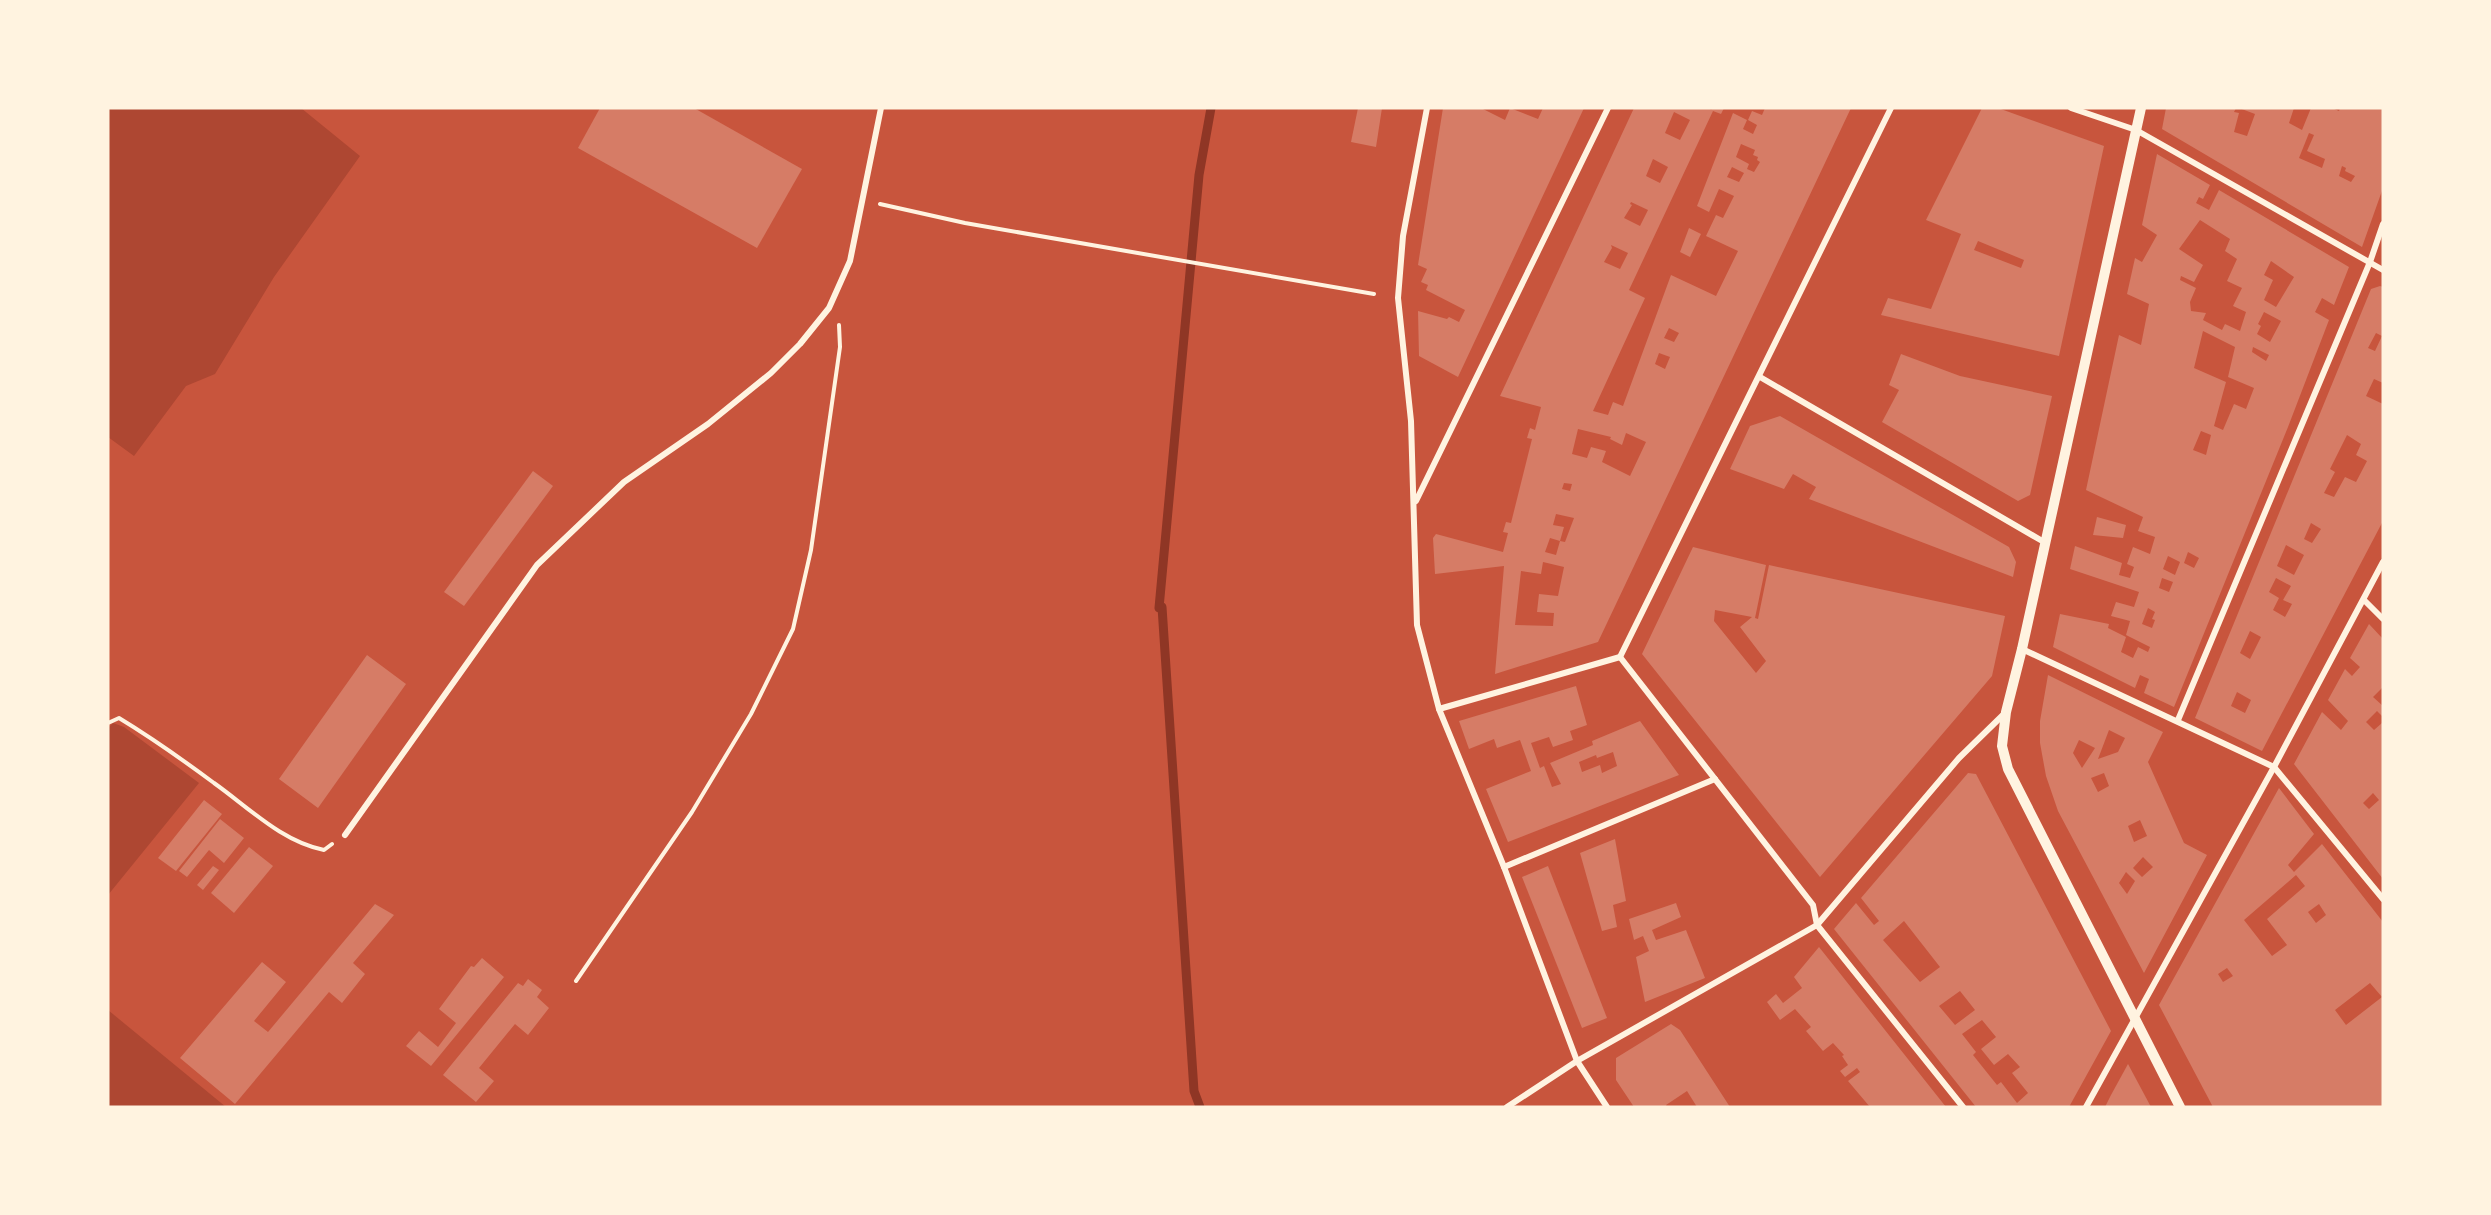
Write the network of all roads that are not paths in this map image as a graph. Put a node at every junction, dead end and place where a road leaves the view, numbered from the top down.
1 (881, 108) edge
2 (1427, 108) edge
3 (1608, 108) edge
4 (1891, 108) edge
5 (2072, 108) edge
6 (2140, 108) edge
7 (2136, 130) junction
8 (2383, 224) edge
9 (2370, 262) junction
10 (2383, 270) edge
11 (1760, 377) junction
12 (1415, 502) junction
13 (2044, 542) junction
14 (2383, 562) edge
15 (2364, 600) junction
16 (2383, 619) edge
17 (2022, 649) junction
18 (1620, 657) junction
19 (1439, 709) junction
20 (2006, 712) junction
21 (2178, 720) junction
22 (2274, 767) junction
23 (1715, 778) junction
24 (345, 835) road end
25 (1504, 867) junction
26 (2383, 899) edge
27 (1817, 925) junction
28 (2135, 1018) junction
29 (1577, 1060) junction
30 (1507, 1107) edge
31 (1606, 1107) edge
32 (1963, 1107) edge
33 (2086, 1107) edge
34 (2180, 1107) edge

1 - 24 street
2 - 12 street
3 - 12 street
4 - 11 street
5 - 7 street
6 - 7 street
7 - 9 street
7 - 13 street
8 - 9 street
9 - 10 street
9 - 21 street
11 - 13 street
11 - 18 street
12 - 19 street
13 - 17 street
14 - 15 street
15 - 16 street
15 - 22 street
17 - 20 street
17 - 21 street
18 - 19 street
18 - 23 street
19 - 25 street
20 - 27 street
20 - 28 street
21 - 22 street
22 - 26 street
22 - 28 street
23 - 25 street
23 - 27 street
25 - 29 street
27 - 29 street
27 - 32 street
28 - 33 street
28 - 34 street
29 - 30 street
29 - 31 street

